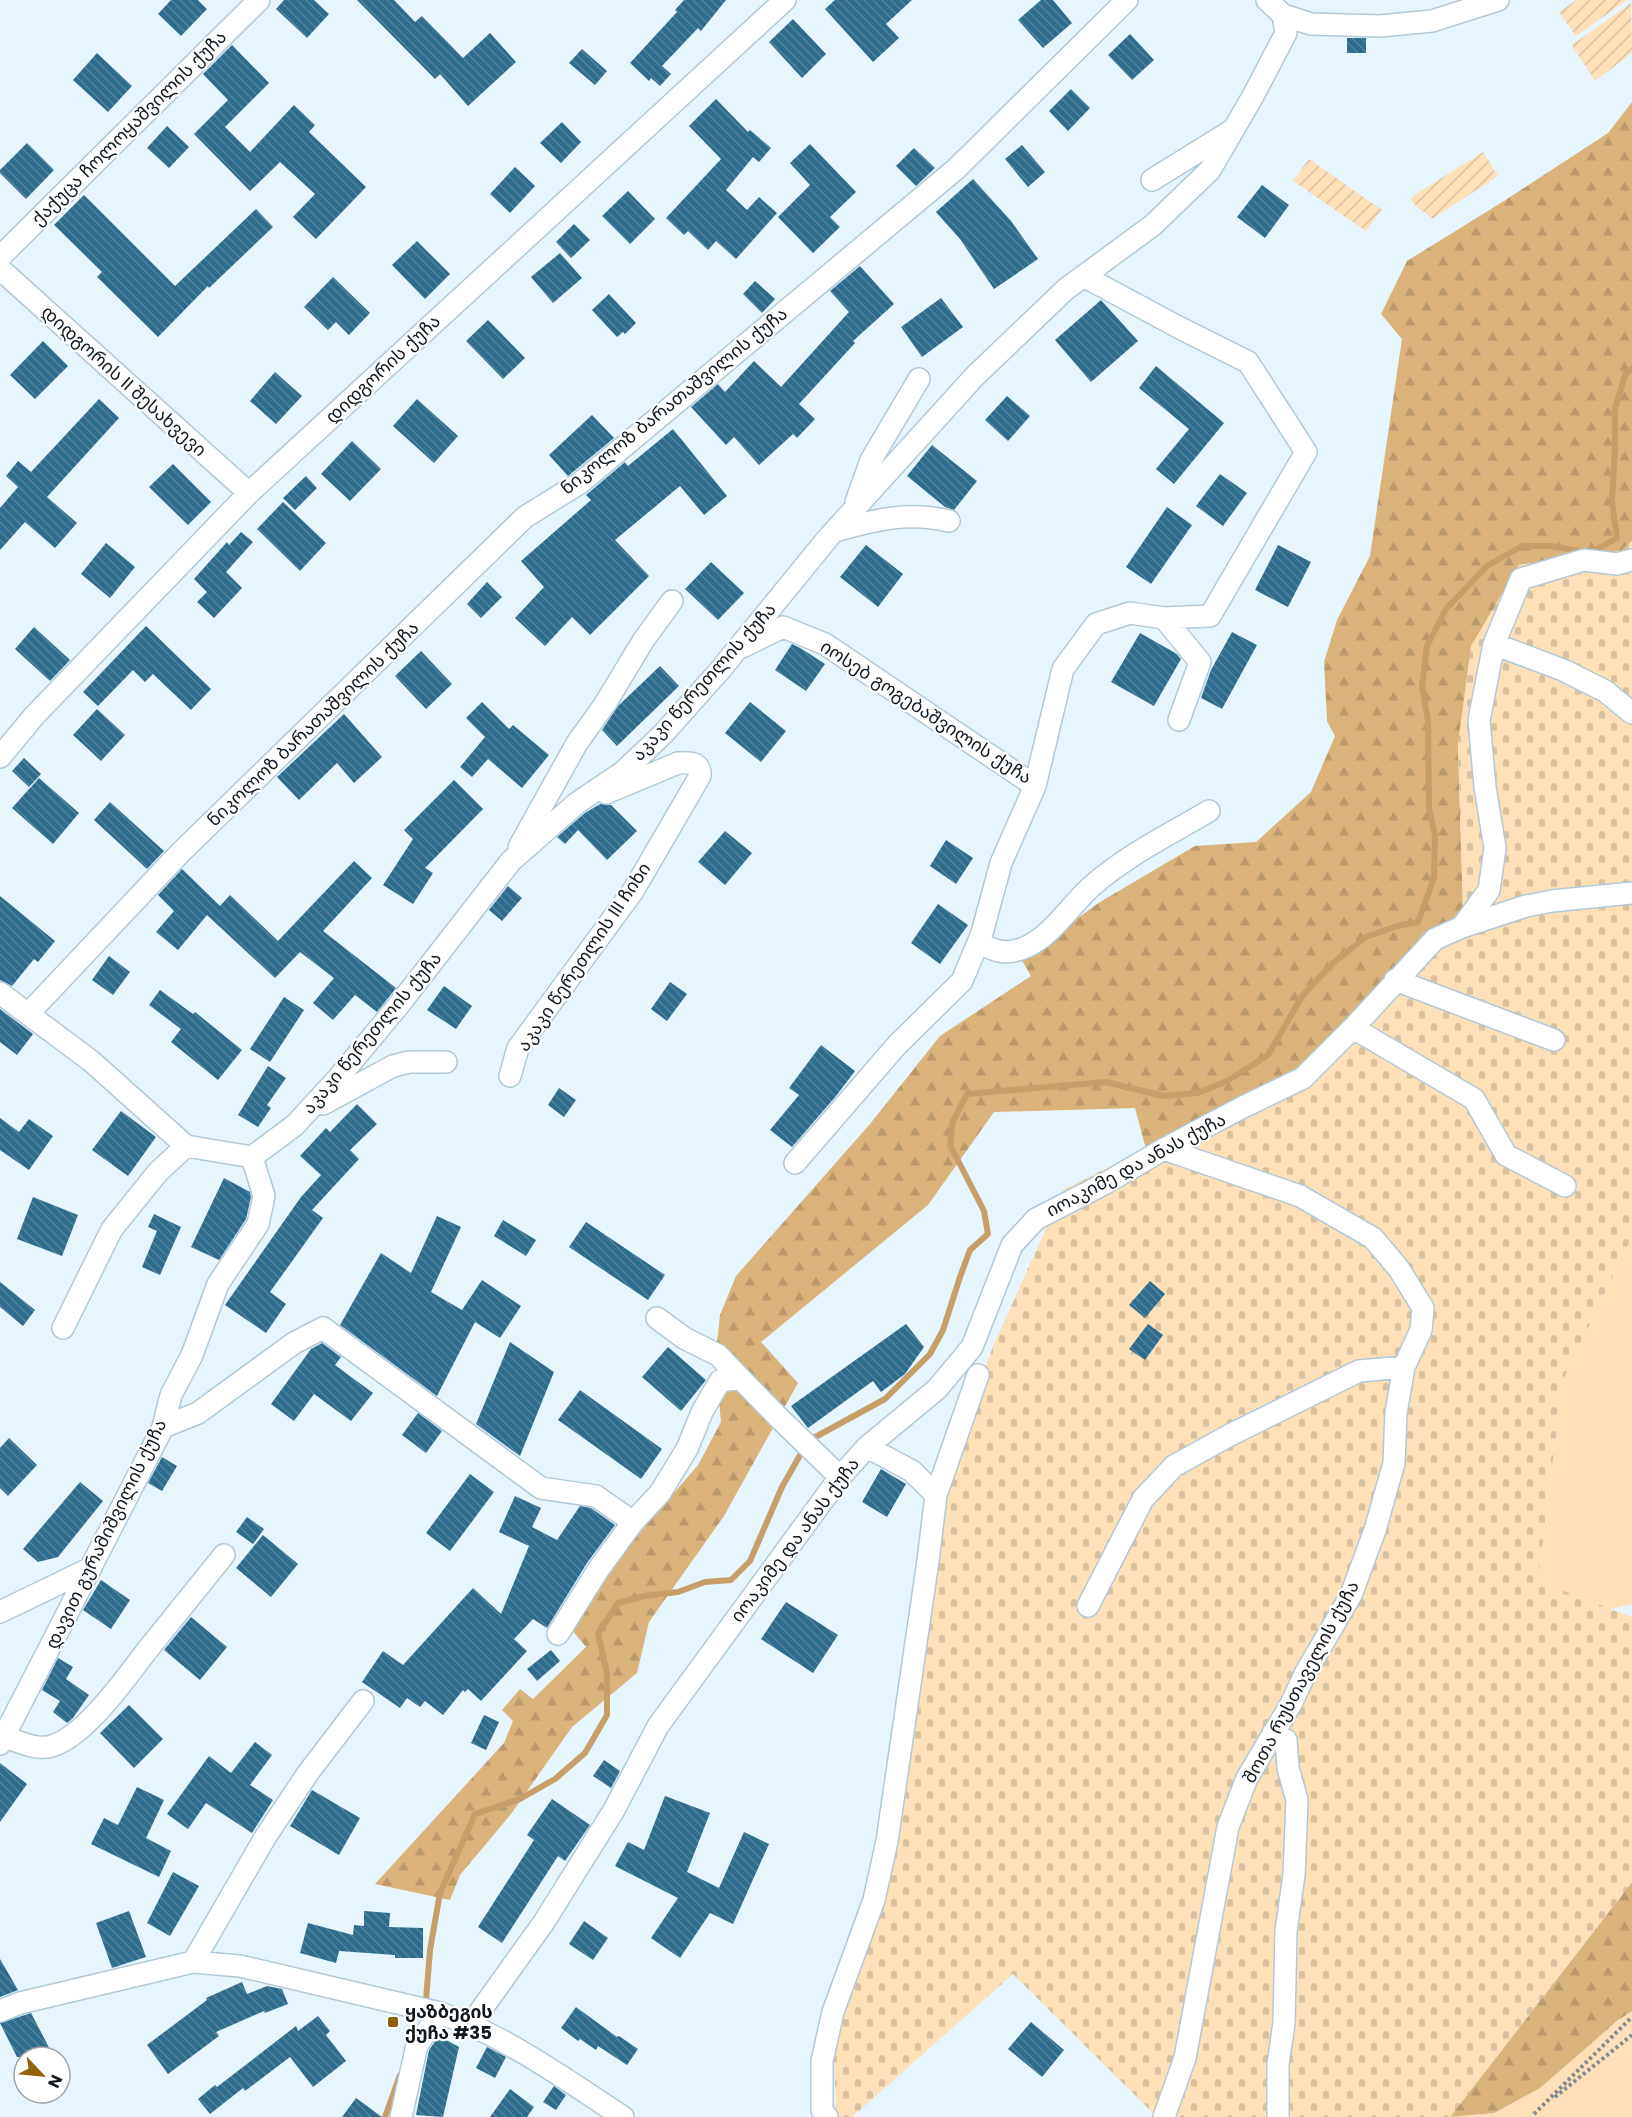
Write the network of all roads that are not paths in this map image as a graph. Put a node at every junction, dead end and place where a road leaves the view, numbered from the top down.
1 (259, 0) edge
2 (785, 0) edge
3 (1127, 0) edge
4 (1268, 0) edge
5 (1498, 0) edge
6 (1283, 15) junction
7 (1234, 129) junction
8 (1152, 180) dead end
9 (0, 257) edge
10 (0, 269) edge
11 (1085, 277) junction
12 (919, 379) dead end
13 (249, 494) junction
14 (854, 509) junction
15 (949, 521) dead end
16 (834, 531) junction
17 (1632, 560) edge
18 (672, 602) dead end
19 (1164, 618) junction
20 (1494, 644) junction
21 (735, 650) junction
22 (1632, 713) edge
23 (1179, 720) dead end
24 (0, 757) edge
25 (1035, 786) junction
26 (577, 803) junction
27 (1209, 811) dead end
28 (511, 861) junction
29 (1632, 893) edge
30 (1462, 927) junction
31 (978, 943) junction
32 (1395, 980) junction
33 (0, 993) edge
34 (28, 1014) junction
35 (1353, 1028) junction
36 (1554, 1040) dead end
37 (446, 1062) dead end
38 (510, 1076) dead end
39 (306, 1113) junction
40 (186, 1146) junction
41 (1164, 1149) junction
42 (252, 1157) junction
43 (795, 1163) dead end
44 (1565, 1186) dead end
45 (657, 1318) dead end
46 (63, 1328) dead end
47 (1404, 1367) junction
48 (978, 1375) dead end
49 (740, 1378) junction
50 (163, 1427) junction
51 (867, 1448) junction
52 (840, 1477) junction
53 (936, 1495) junction
54 (633, 1522) junction
55 (224, 1555) dead end
56 (91, 1568) junction
57 (1088, 1606) dead end
58 (0, 1612) edge
59 (558, 1634) dead end
60 (363, 1701) dead end
61 (1273, 1733) junction
62 (2, 1741) edge
63 (193, 1962) junction
64 (0, 2011) edge
65 (440, 2013) junction
66 (471, 2024) junction
67 (401, 2117) edge
68 (624, 2117) edge
69 (827, 2117) edge
70 (1164, 2117) edge
71 (1278, 2117) edge

1 - 9 street, ქაქუცა ჩოლოყაშვილის ქუჩა
2 - 13 street, დიდგორის ქუჩა
3 - 34 street, ნიკოლოზ ბარათაშვილის ქუჩა
4 - 6 street
5 - 6 street
6 - 7 street, აკაკი წერეთლის ქუჩა
7 - 8 street
7 - 11 street, აკაკი წერეთლის ქუჩა
10 - 13 street, დიდგორის II შესახვევი
11 - 14 street, აკაკი წერეთლის ქუჩა
11 - 19 street, იოსებ გოგებაშვილის ქუჩა
12 - 14 street
13 - 24 street, დიდგორის ქუჩა
14 - 16 street, აკაკი წერეთლის ქუჩა
15 - 16 street
16 - 21 street, აკაკი წერეთლის ქუჩა
17 - 20 street, იოაკიმე და ანას ქუჩა
18 - 28 street
19 - 23 street
19 - 25 street, იოსებ გოგებაშვილის ქუჩა
20 - 22 street
20 - 30 street, იოაკიმე და ანას ქუჩა
21 - 25 street, იოსებ გოგებაშვილის ქუჩა
21 - 26 street, აკაკი წერეთლის ქუჩა
25 - 31 street
26 - 28 street, აკაკი წერეთლის ქუჩა
26 - 38 street, აკაკი წერეთლის III ჩიხი
27 - 31 street
28 - 39 street, აკაკი წერეთლის ქუჩა
29 - 30 street
30 - 32 street, იოაკიმე და ანას ქუჩა
31 - 43 street
32 - 35 street, იოაკიმე და ანას ქუჩა
32 - 36 street
33 - 34 street
34 - 40 street
35 - 41 street, იოაკიმე და ანას ქუჩა
35 - 44 street
37 - 39 street
39 - 42 street, აკაკი წერეთლის ქუჩა
40 - 42 street
40 - 46 street
41 - 47 street, შოთა რუსთაველის ქუჩა
41 - 51 street, იოაკიმე და ანას ქუჩა
42 - 50 street, დავით გურამიშვილის ქუჩა
45 - 49 street
47 - 57 street
47 - 61 street, შოთა რუსთაველის ქუჩა
48 - 53 street
49 - 52 street
49 - 54 street
50 - 54 street
50 - 56 street, დავით გურამიშვილის ქუჩა
51 - 52 street, იოაკიმე და ანას ქუჩა
51 - 53 street
52 - 66 street, იოაკიმე და ანას ქუჩა
53 - 69 street
54 - 59 street
55 - 62 street
56 - 58 street
56 - 62 street, დავით გურამიშვილის ქუჩა
60 - 63 street
61 - 70 street, შოთა რუსთაველის ქუჩა
61 - 71 street
63 - 64 street
63 - 65 street
65 - 66 street
65 - 67 street
66 - 68 street

